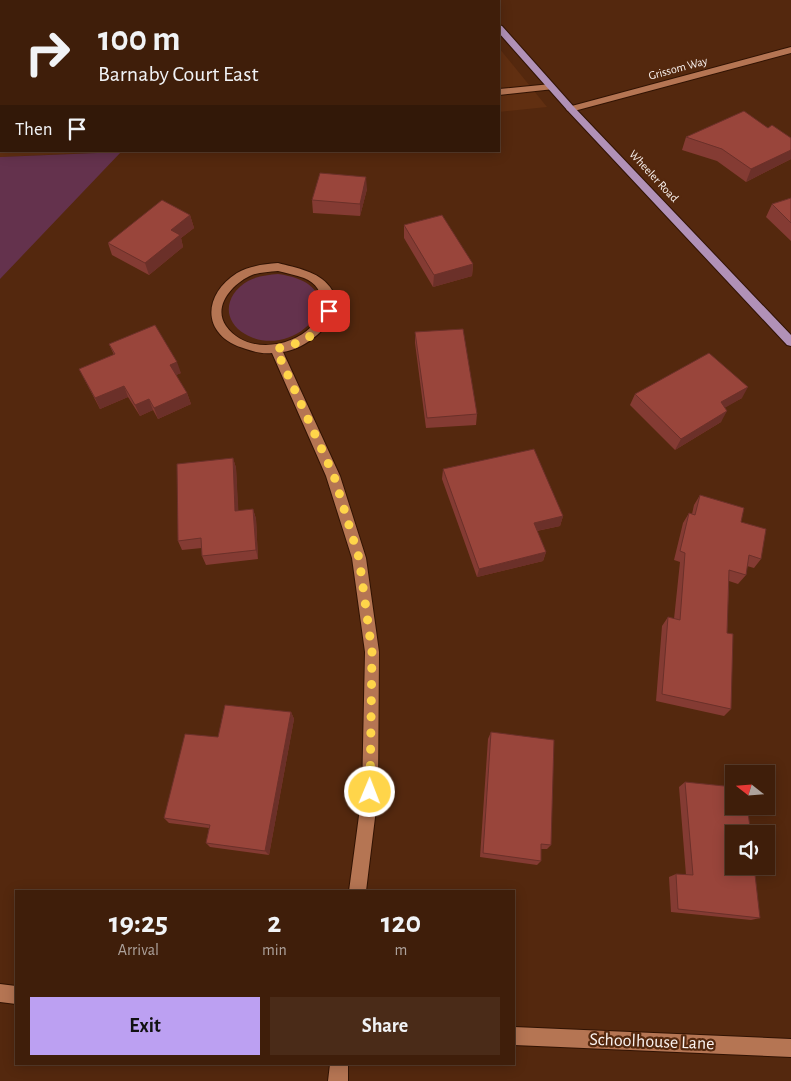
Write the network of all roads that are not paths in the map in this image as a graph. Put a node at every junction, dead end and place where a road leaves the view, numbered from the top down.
1 (500, 29) edge
2 (791, 50) edge
3 (551, 87) junction
4 (500, 92) edge
5 (571, 109) junction
6 (791, 342) edge
7 (276, 349) junction
8 (358, 890) edge
9 (0, 993) edge
10 (15, 995) edge
11 (515, 1036) edge
12 (791, 1048) edge
13 (339, 1065) edge
14 (338, 1081) edge

1 - 3 main road, Wheeler Road
2 - 5 street, Grissom Way
3 - 4 street
3 - 5 main road, Wheeler Road
5 - 6 main road, Wheeler Road
7 - 7 street
7 - 8 street
9 - 10 street
11 - 12 street, Schoolhouse Lane
13 - 14 street

